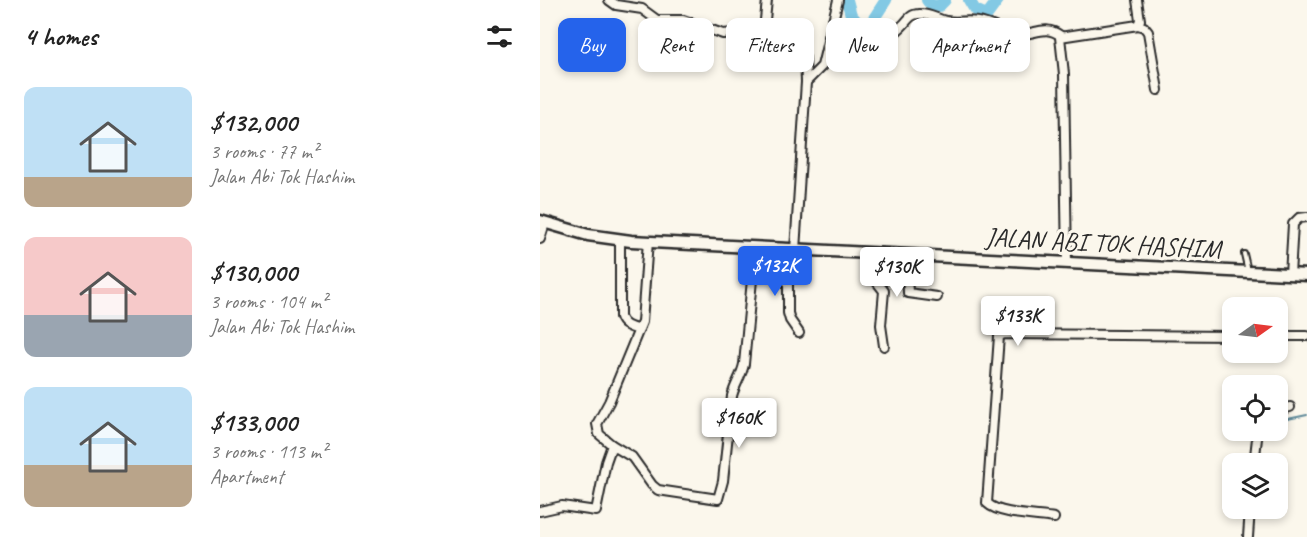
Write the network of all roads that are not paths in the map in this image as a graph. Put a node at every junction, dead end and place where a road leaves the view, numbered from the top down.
1 (609, 0) edge
2 (767, 0) edge
3 (838, 0) edge
4 (1137, 0) edge
5 (765, 18) edge
6 (833, 18) edge
7 (1138, 25) junction
8 (898, 28) edge
9 (726, 34) edge
10 (1061, 36) junction
11 (826, 48) edge
12 (806, 72) edge
13 (806, 82) junction
14 (1158, 90) dead end
15 (1307, 217) edge
16 (542, 222) edge
17 (540, 239) edge
18 (620, 239) junction
19 (648, 241) junction
20 (755, 248) junction
21 (791, 250) junction
22 (879, 254) junction
23 (1244, 254) dead end
24 (906, 255) junction
25 (1067, 263) junction
26 (1245, 273) junction
27 (1307, 274) edge
28 (1290, 275) junction
29 (937, 297) dead end
30 (639, 330) junction
31 (800, 333) dead end
32 (1222, 336) edge
33 (1288, 336) edge
34 (1307, 336) edge
35 (884, 346) dead end
36 (612, 445) junction
37 (540, 511) edge
38 (1054, 518) dead end
39 (1249, 519) edge
40 (1248, 537) edge

1 - 9 street
2 - 5 street
3 - 6 street
4 - 7 street
7 - 10 street
7 - 14 street
8 - 10 street
10 - 25 street
11 - 13 street
12 - 13 street
13 - 21 street
15 - 28 street
16 - 17 street
16 - 18 main road, JALAN ABI TOK HASHIM
18 - 19 main road, JALAN ABI TOK HASHIM
18 - 30 street
19 - 20 main road, JALAN ABI TOK HASHIM
19 - 30 street
20 - 21 main road, JALAN ABI TOK HASHIM
20 - 36 street
21 - 22 main road, JALAN ABI TOK HASHIM
21 - 31 street
22 - 24 main road, JALAN ABI TOK HASHIM
22 - 35 street
23 - 26 lane
24 - 25 main road, JALAN ABI TOK HASHIM
24 - 29 street
25 - 26 main road, JALAN ABI TOK HASHIM
26 - 28 main road, JALAN ABI TOK HASHIM
27 - 28 main road, JALAN ABI TOK HASHIM
30 - 36 street
32 - 38 street
33 - 34 street
36 - 37 street
39 - 40 street

